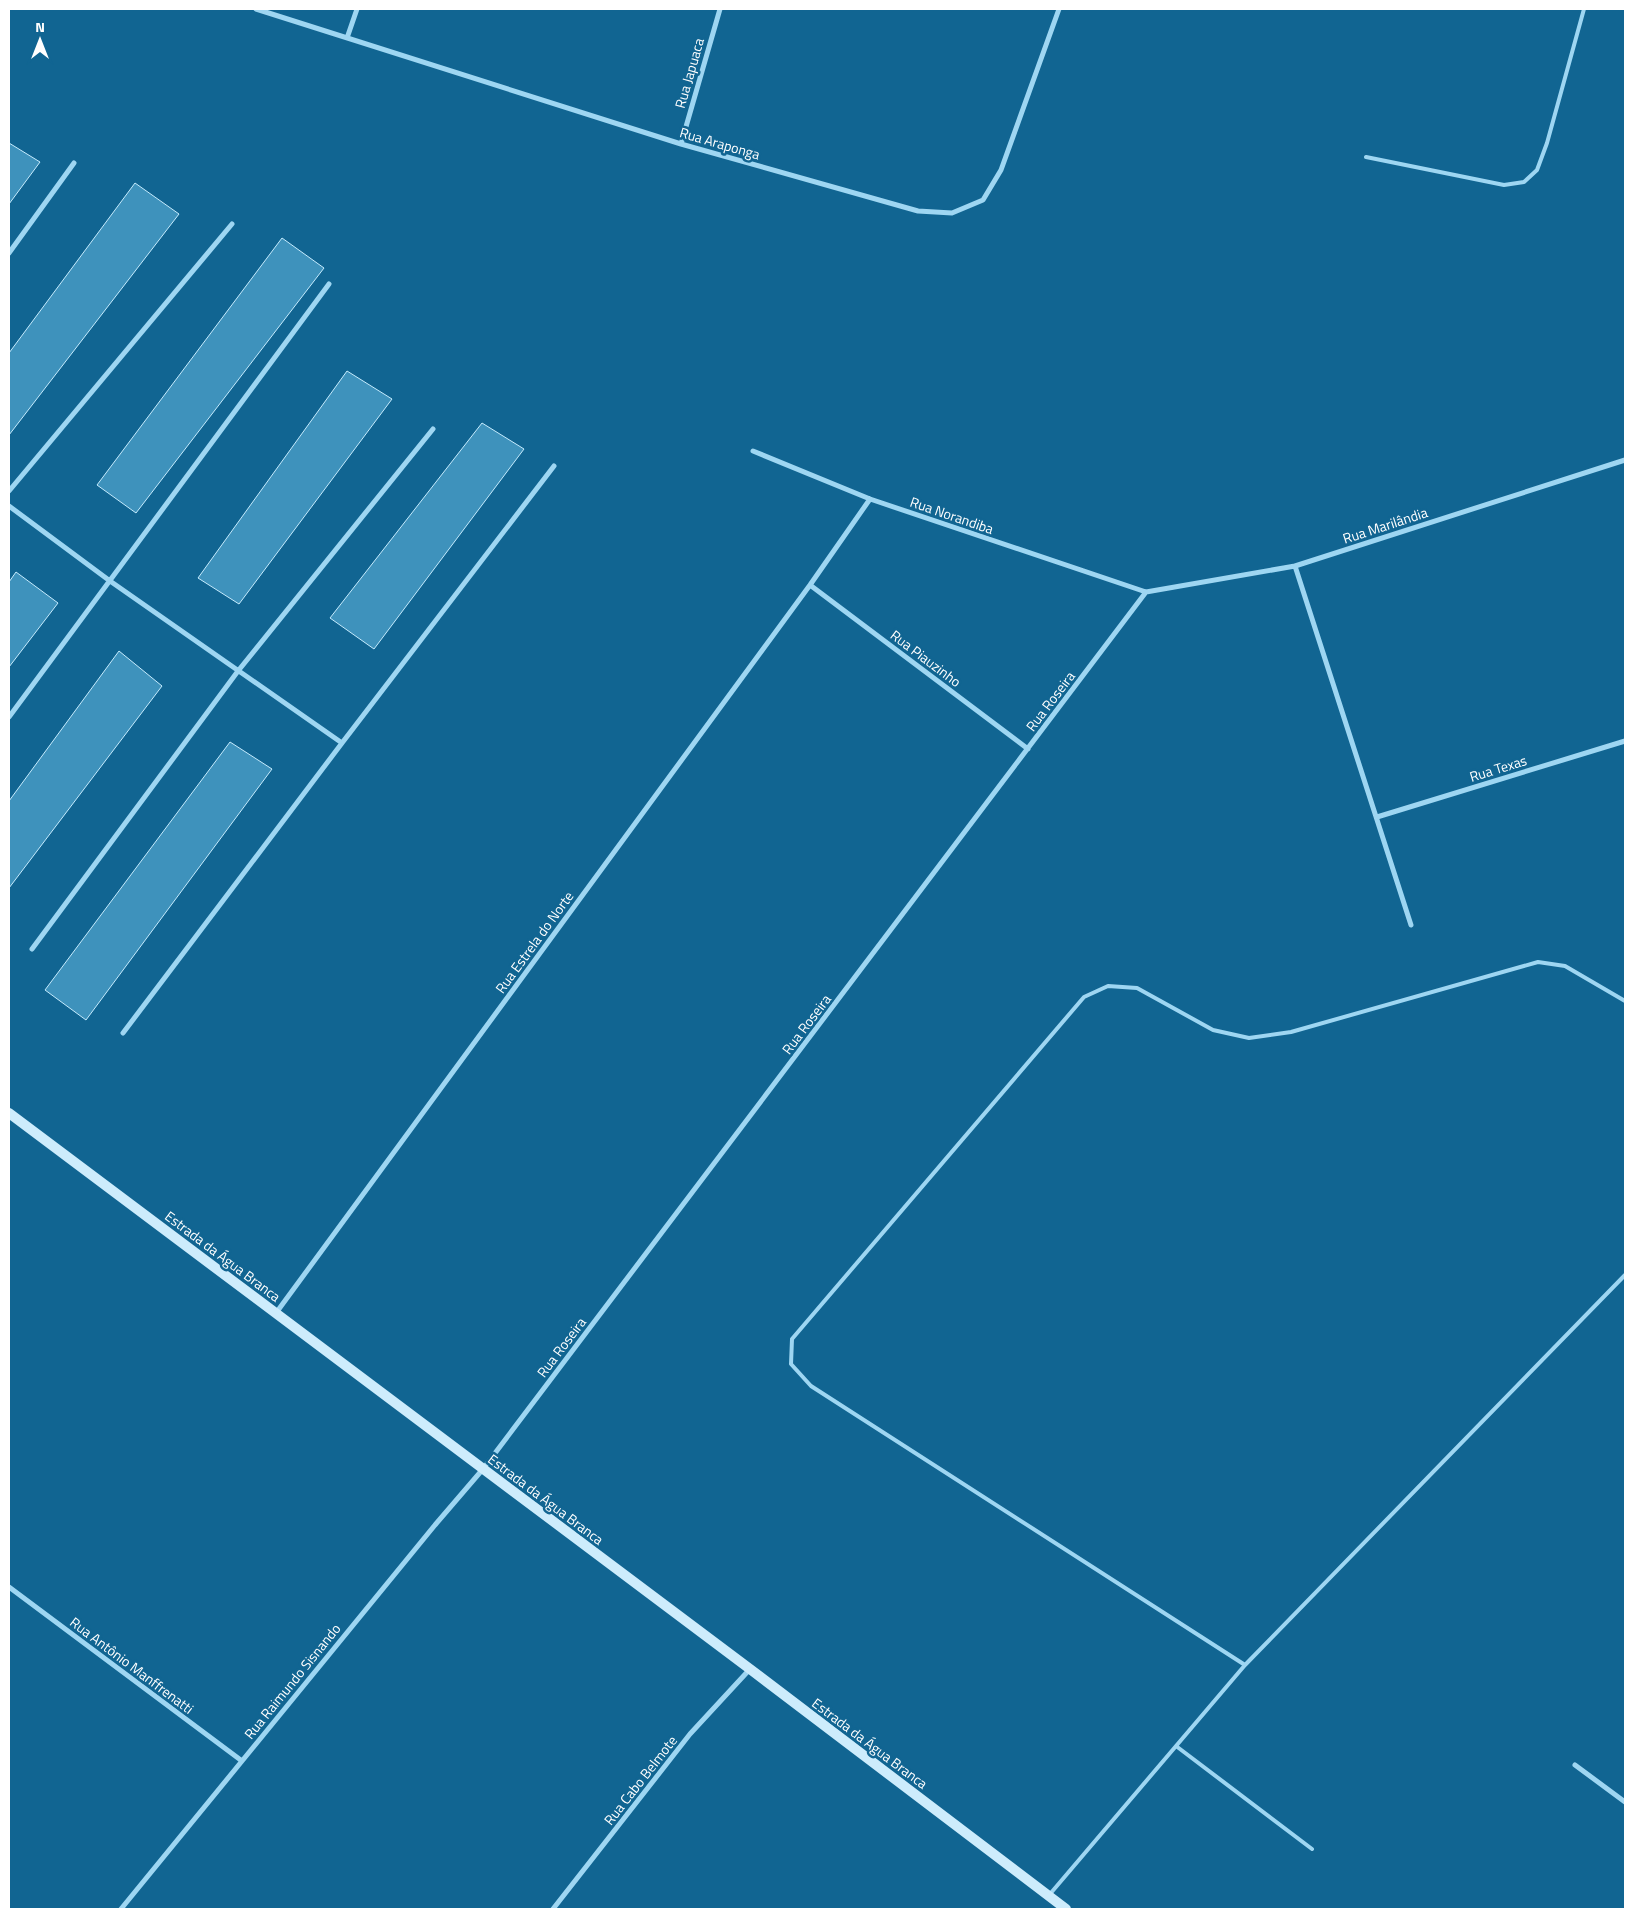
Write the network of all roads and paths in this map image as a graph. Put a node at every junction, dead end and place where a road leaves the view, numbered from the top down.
1 (256, 9) edge
2 (357, 9) edge
3 (720, 9) edge
4 (1059, 9) edge
5 (1584, 9) edge
6 (348, 38) junction
7 (680, 144) junction
8 (1366, 157) dead end
9 (74, 163) dead end
10 (232, 224) dead end
11 (9, 253) edge
12 (329, 284) dead end
13 (433, 429) dead end
14 (753, 451) dead end
15 (1625, 460) edge
16 (554, 466) dead end
17 (9, 491) edge
18 (870, 499) junction
19 (9, 506) edge
20 (1295, 566) junction
21 (110, 581) junction
22 (810, 585) junction
23 (1146, 592) junction
24 (238, 671) junction
25 (9, 717) edge
26 (1625, 741) edge
27 (342, 743) junction
28 (1028, 749) junction
29 (1377, 817) junction
30 (1411, 925) dead end
31 (32, 949) dead end
32 (1625, 1001) edge
33 (123, 1034) dead end
34 (9, 1113) edge
35 (1625, 1275) edge
36 (276, 1313) junction
37 (483, 1469) junction
38 (9, 1587) edge
39 (1245, 1665) junction
40 (750, 1668) junction
41 (1176, 1746) junction
42 (242, 1761) junction
43 (1576, 1764) dead end
44 (1625, 1802) edge
45 (1312, 1849) dead end
46 (1048, 1896) junction
47 (121, 1909) edge
48 (553, 1909) edge
49 (1066, 1909) edge

1 - 6 street, Rua Araponga
2 - 6 street
3 - 7 street, Rua Japuaca
4 - 7 street, Rua Araponga
5 - 8 lane
6 - 7 street, Rua Araponga
9 - 11 street
10 - 17 street
12 - 21 street
13 - 24 street
14 - 18 street, Rua Norandiba
15 - 20 street, Rua Marilândia
16 - 27 street
18 - 22 street, Rua Estrela do Norte
18 - 23 street, Rua Norandiba
19 - 21 street
20 - 23 street, Rua Marilândia
20 - 29 street
21 - 24 street
21 - 25 street
22 - 28 street, Rua Piauzinho
22 - 36 street, Rua Estrela do Norte
23 - 28 street, Rua Roseira
24 - 27 street
24 - 31 street
26 - 29 street, Rua Texas
27 - 33 street
28 - 37 street, Rua Roseira
29 - 30 street
32 - 39 lane
34 - 36 main road, Estrada da Água Branca
35 - 39 lane
36 - 37 main road, Estrada da Água Branca
37 - 40 main road, Estrada da Água Branca
37 - 42 street, Rua Raimundo Sisnando
38 - 42 street, Rua Antônio Manffrenatti
39 - 41 lane
40 - 46 main road, Estrada da Água Branca
40 - 48 street, Rua Cabo Belmote
41 - 45 lane
41 - 46 lane
42 - 47 street, Rua Raimundo Sisnando
43 - 44 street
46 - 49 main road, Estrada da Água Branca

